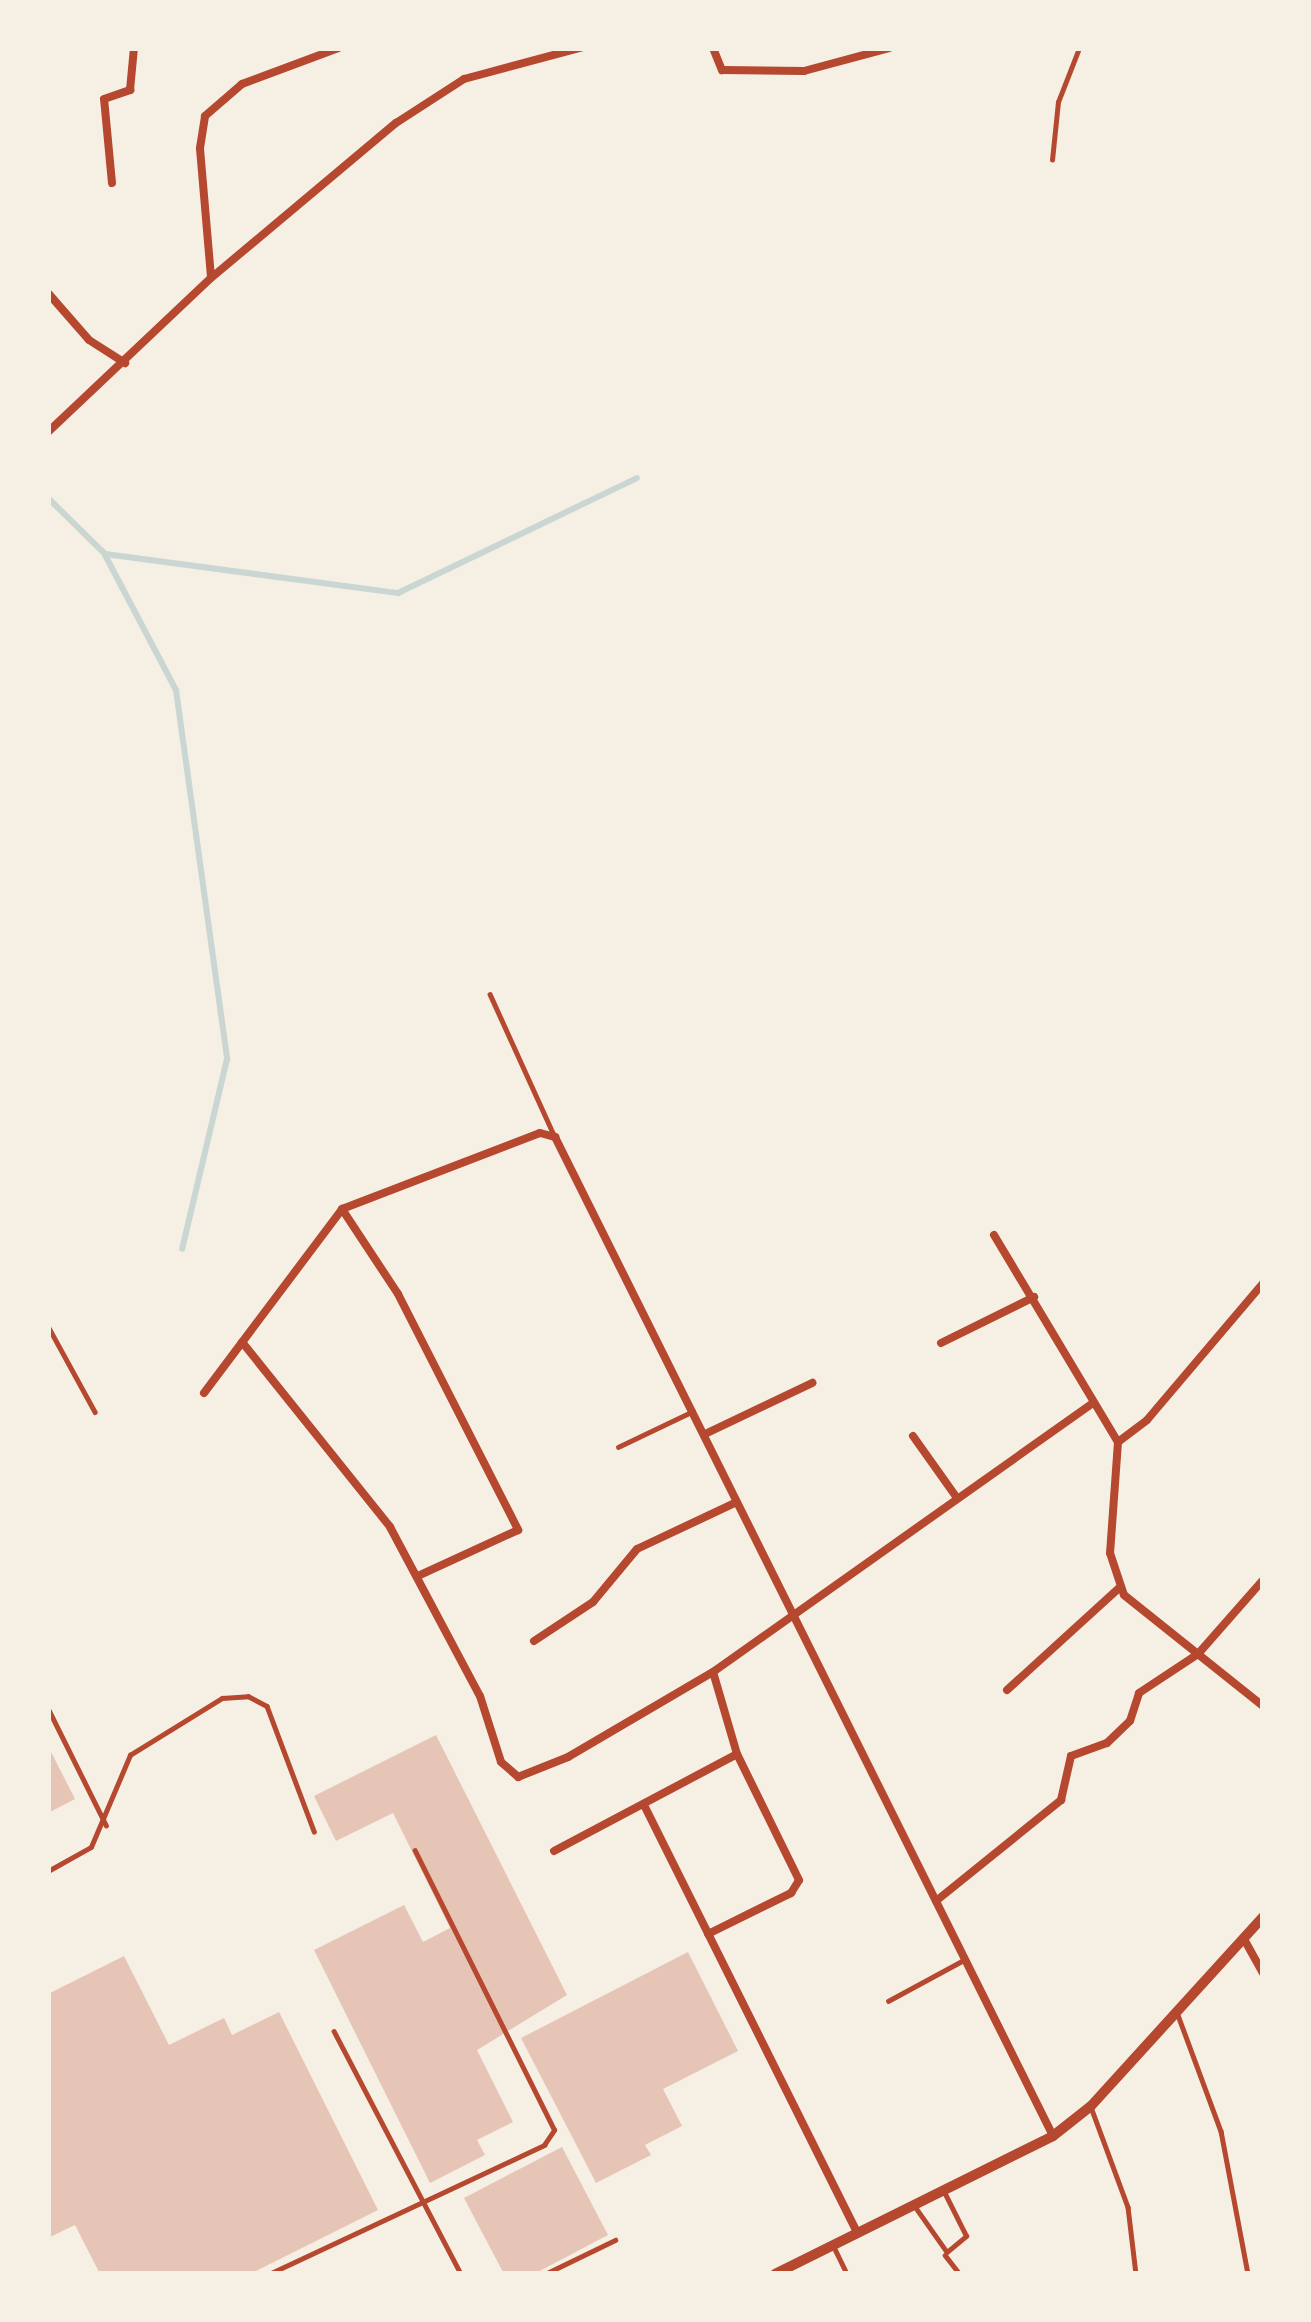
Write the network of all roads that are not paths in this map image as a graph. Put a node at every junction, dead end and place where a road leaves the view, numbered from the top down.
1 (134, 48) edge
2 (339, 48) edge
3 (580, 48) edge
4 (713, 48) edge
5 (889, 48) edge
6 (1078, 48) edge
7 (1052, 160) dead end
8 (112, 183) dead end
9 (211, 278) junction
10 (48, 293) edge
11 (125, 363) junction
12 (48, 432) edge
13 (490, 994) dead end
14 (555, 1137) junction
15 (342, 1209) junction
16 (994, 1235) dead end
17 (1263, 1283) edge
18 (1034, 1297) junction
19 (48, 1326) edge
20 (242, 1342) junction
21 (941, 1343) dead end
22 (812, 1383) dead end
23 (204, 1393) dead end
24 (1093, 1403) junction
25 (693, 1411) junction
26 (95, 1412) dead end
27 (704, 1435) junction
28 (913, 1436) dead end
29 (1118, 1442) junction
30 (618, 1447) dead end
31 (958, 1498) junction
32 (737, 1501) junction
33 (418, 1576) junction
34 (1263, 1580) edge
35 (1120, 1587) junction
36 (792, 1615) junction
37 (534, 1641) dead end
38 (1198, 1654) junction
39 (712, 1672) junction
40 (1007, 1690) dead end
41 (1263, 1706) edge
42 (48, 1708) edge
43 (737, 1754) junction
44 (644, 1805) junction
45 (106, 1825) junction
46 (314, 1831) dead end
47 (554, 1850) dead end
48 (415, 1851) dead end
49 (48, 1871) edge
50 (936, 1901) junction
51 (1263, 1917) edge
52 (708, 1934) junction
53 (1244, 1939) junction
54 (965, 1960) junction
55 (1263, 1973) edge
56 (888, 2001) dead end
57 (1178, 2015) junction
58 (334, 2031) dead end
59 (1091, 2106) junction
60 (1053, 2136) junction
61 (943, 2190) junction
62 (421, 2198) junction
63 (914, 2204) junction
64 (857, 2232) junction
65 (616, 2240) dead end
66 (832, 2245) junction
67 (943, 2252) junction
68 (268, 2274) edge
69 (461, 2274) edge
70 (545, 2274) edge
71 (775, 2274) edge
72 (848, 2274) edge
73 (960, 2274) edge
74 (1136, 2274) edge
75 (1248, 2274) edge

1 - 8 street
2 - 9 street
3 - 9 street
4 - 5 street
6 - 7 lane
9 - 11 street
10 - 11 street
11 - 12 street
13 - 14 lane
14 - 15 street
14 - 25 street
15 - 20 street
15 - 33 street
16 - 18 street
17 - 29 street
18 - 21 street
18 - 24 street
19 - 26 lane
20 - 23 street
20 - 33 street
22 - 27 street
24 - 29 street
24 - 31 street
25 - 27 street
25 - 30 lane
27 - 32 street
28 - 31 street
29 - 35 street
31 - 36 street
32 - 36 street
32 - 37 street
33 - 39 street
34 - 38 street
35 - 38 street
35 - 40 street
36 - 39 street
36 - 50 street
38 - 41 street
38 - 50 street
39 - 43 street
42 - 45 lane
43 - 44 street
43 - 52 street
44 - 47 street
44 - 52 street
45 - 46 lane
45 - 49 lane
48 - 62 lane
50 - 54 street
51 - 53 main road
52 - 64 street
53 - 55 street
53 - 57 main road
54 - 56 lane
54 - 60 street
57 - 59 main road
57 - 75 lane
58 - 62 lane
59 - 60 main road
59 - 74 lane
60 - 61 main road
61 - 63 main road
61 - 67 lane
62 - 68 lane
62 - 69 lane
63 - 64 main road
63 - 67 lane
64 - 66 main road
65 - 70 lane
66 - 71 main road
66 - 72 lane
67 - 73 lane

